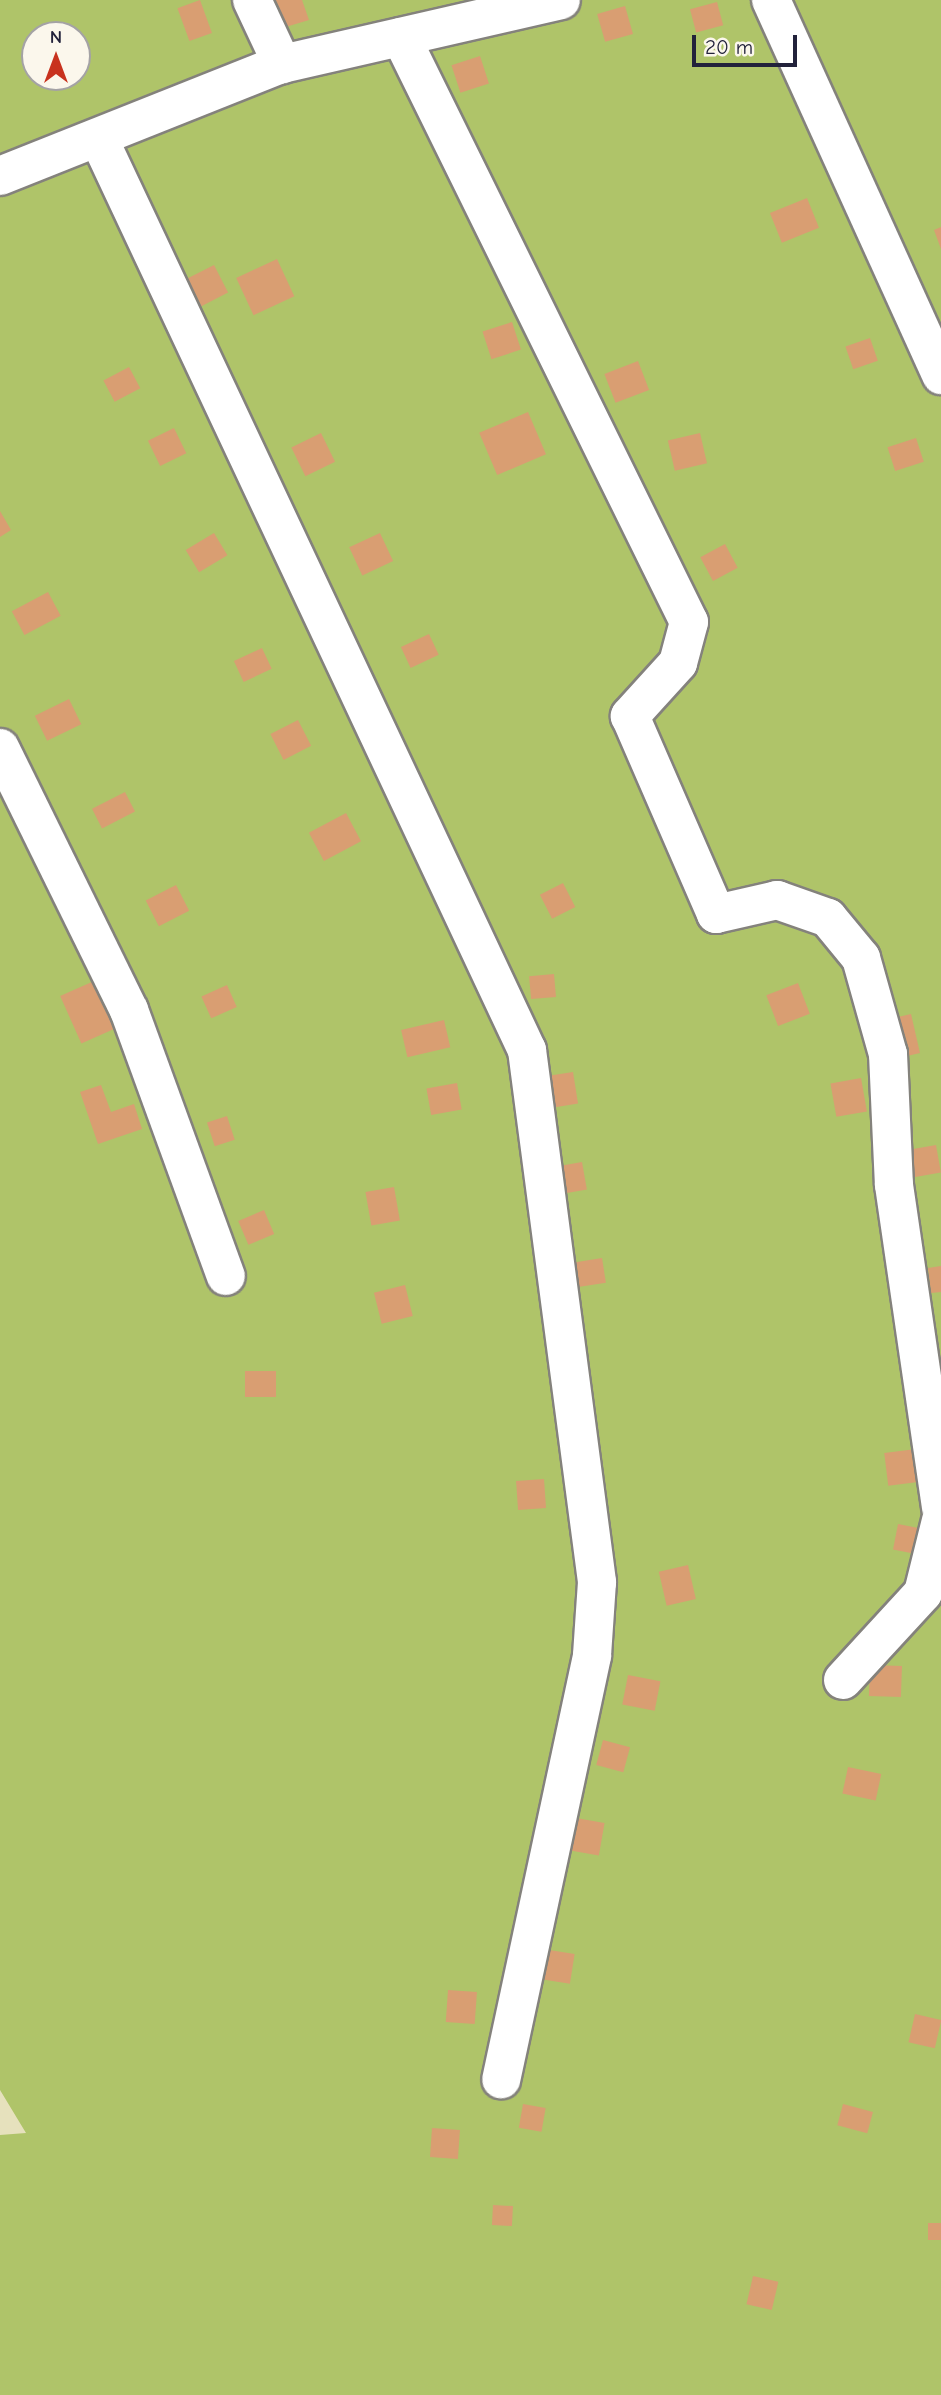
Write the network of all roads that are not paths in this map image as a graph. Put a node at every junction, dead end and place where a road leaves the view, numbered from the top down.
1 (252, 0) edge
2 (561, 0) edge
3 (771, 0) edge
4 (401, 37) junction
5 (282, 64) junction
6 (99, 139) junction
7 (0, 176) edge
8 (941, 375) edge
9 (0, 748) edge
10 (226, 1276) dead end
11 (941, 1508) edge
12 (941, 1520) edge
13 (843, 1681) dead end
14 (501, 2079) dead end

1 - 5 street
2 - 4 street
3 - 8 street
4 - 5 street
4 - 11 street
5 - 6 street
6 - 7 street
6 - 14 street
9 - 10 street
12 - 13 street

